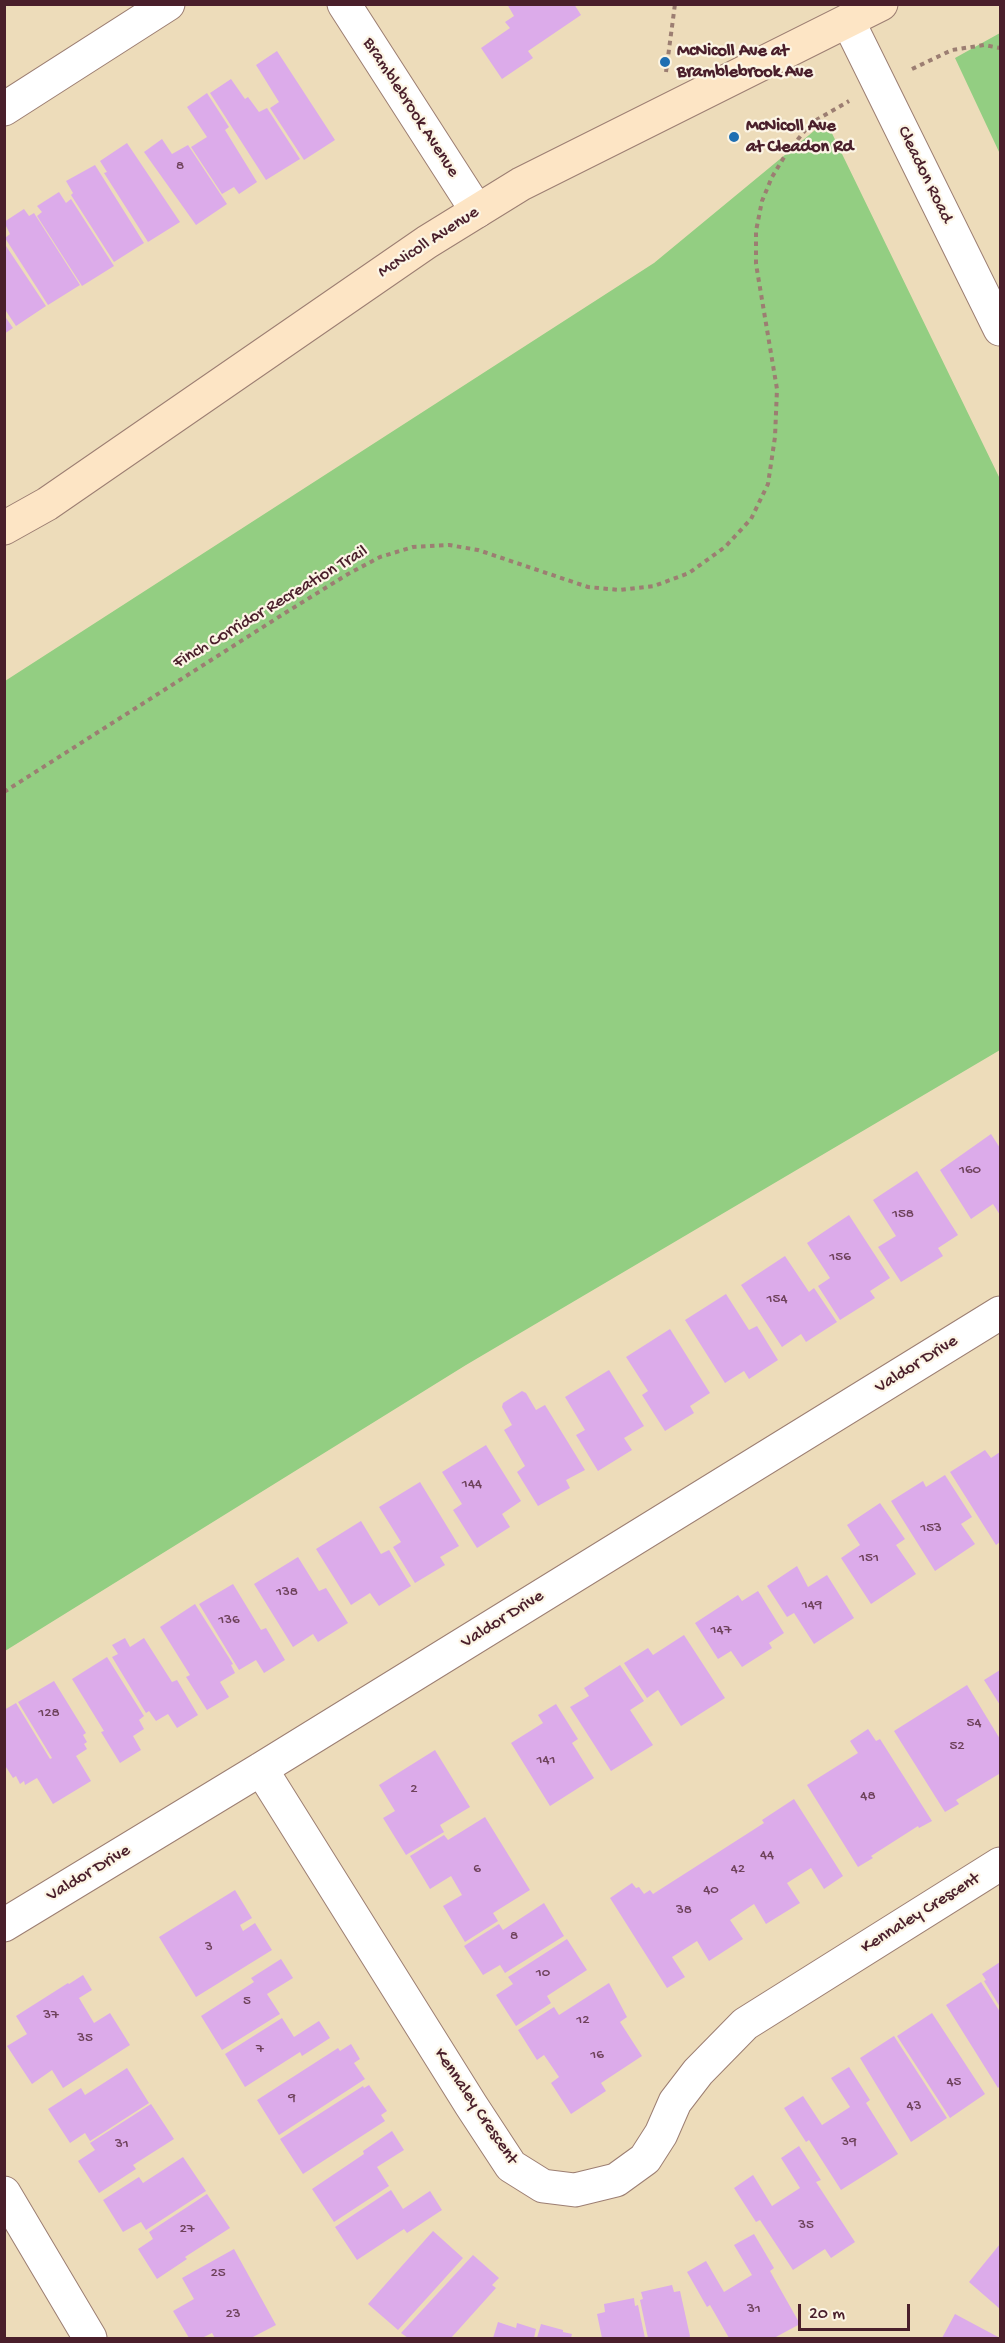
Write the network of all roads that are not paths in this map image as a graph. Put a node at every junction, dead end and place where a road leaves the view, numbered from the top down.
1 (168, 4) edge
2 (344, 4) edge
3 (881, 4) edge
4 (848, 21) junction
5 (4, 109) edge
6 (477, 211) junction
7 (1000, 329) edge
8 (4, 528) edge
9 (1000, 1313) edge
10 (261, 1769) junction
11 (1000, 1864) edge
12 (4, 1925) edge
13 (4, 2193) edge
14 (90, 2338) edge

1 - 5 street
2 - 6 street, Bramblebrook Avenue
3 - 4 main road, McNicoll Avenue
4 - 6 main road, McNicoll Avenue
4 - 7 street, Cleadon Road
6 - 8 main road, McNicoll Avenue
9 - 10 street, Valdor Drive
10 - 11 street, Kennaley Crescent
10 - 12 street, Valdor Drive
13 - 14 street

